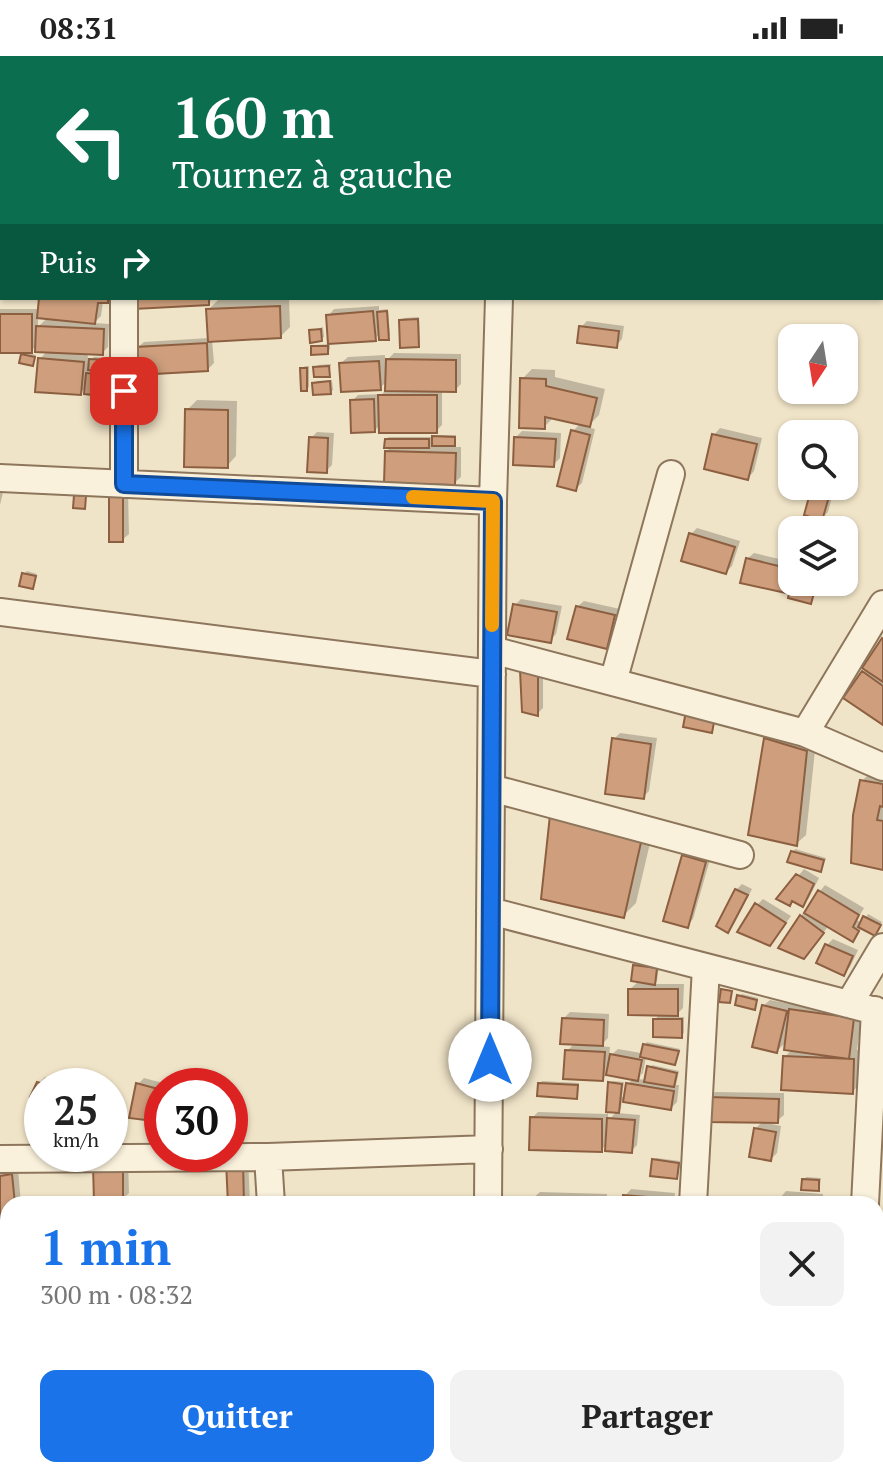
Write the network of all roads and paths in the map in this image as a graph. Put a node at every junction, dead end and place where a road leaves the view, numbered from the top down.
1 (124, 300) edge
2 (499, 300) edge
3 (671, 474) dead end
4 (0, 478) edge
5 (124, 484) junction
6 (493, 501) junction
7 (883, 604) edge
8 (0, 612) edge
9 (492, 662) junction
10 (613, 682) junction
11 (805, 733) junction
12 (883, 767) edge
13 (491, 788) junction
14 (740, 855) dead end
15 (490, 911) junction
16 (883, 947) edge
17 (706, 967) junction
18 (869, 1009) edge
19 (489, 1149) junction
20 (268, 1157) junction
21 (0, 1159) edge
22 (270, 1196) edge
23 (488, 1196) edge
24 (693, 1196) edge
25 (865, 1196) edge

1 - 5 street
2 - 6 street
3 - 10 street
4 - 5 street
5 - 6 street
6 - 9 street
7 - 11 street
8 - 9 street
9 - 10 street
9 - 13 street
10 - 11 street
11 - 12 street
13 - 14 street
13 - 15 street
15 - 17 street
15 - 19 street
16 - 18 street
17 - 18 street
17 - 24 street
18 - 25 street
19 - 20 street
19 - 23 street
20 - 21 street
20 - 22 street

